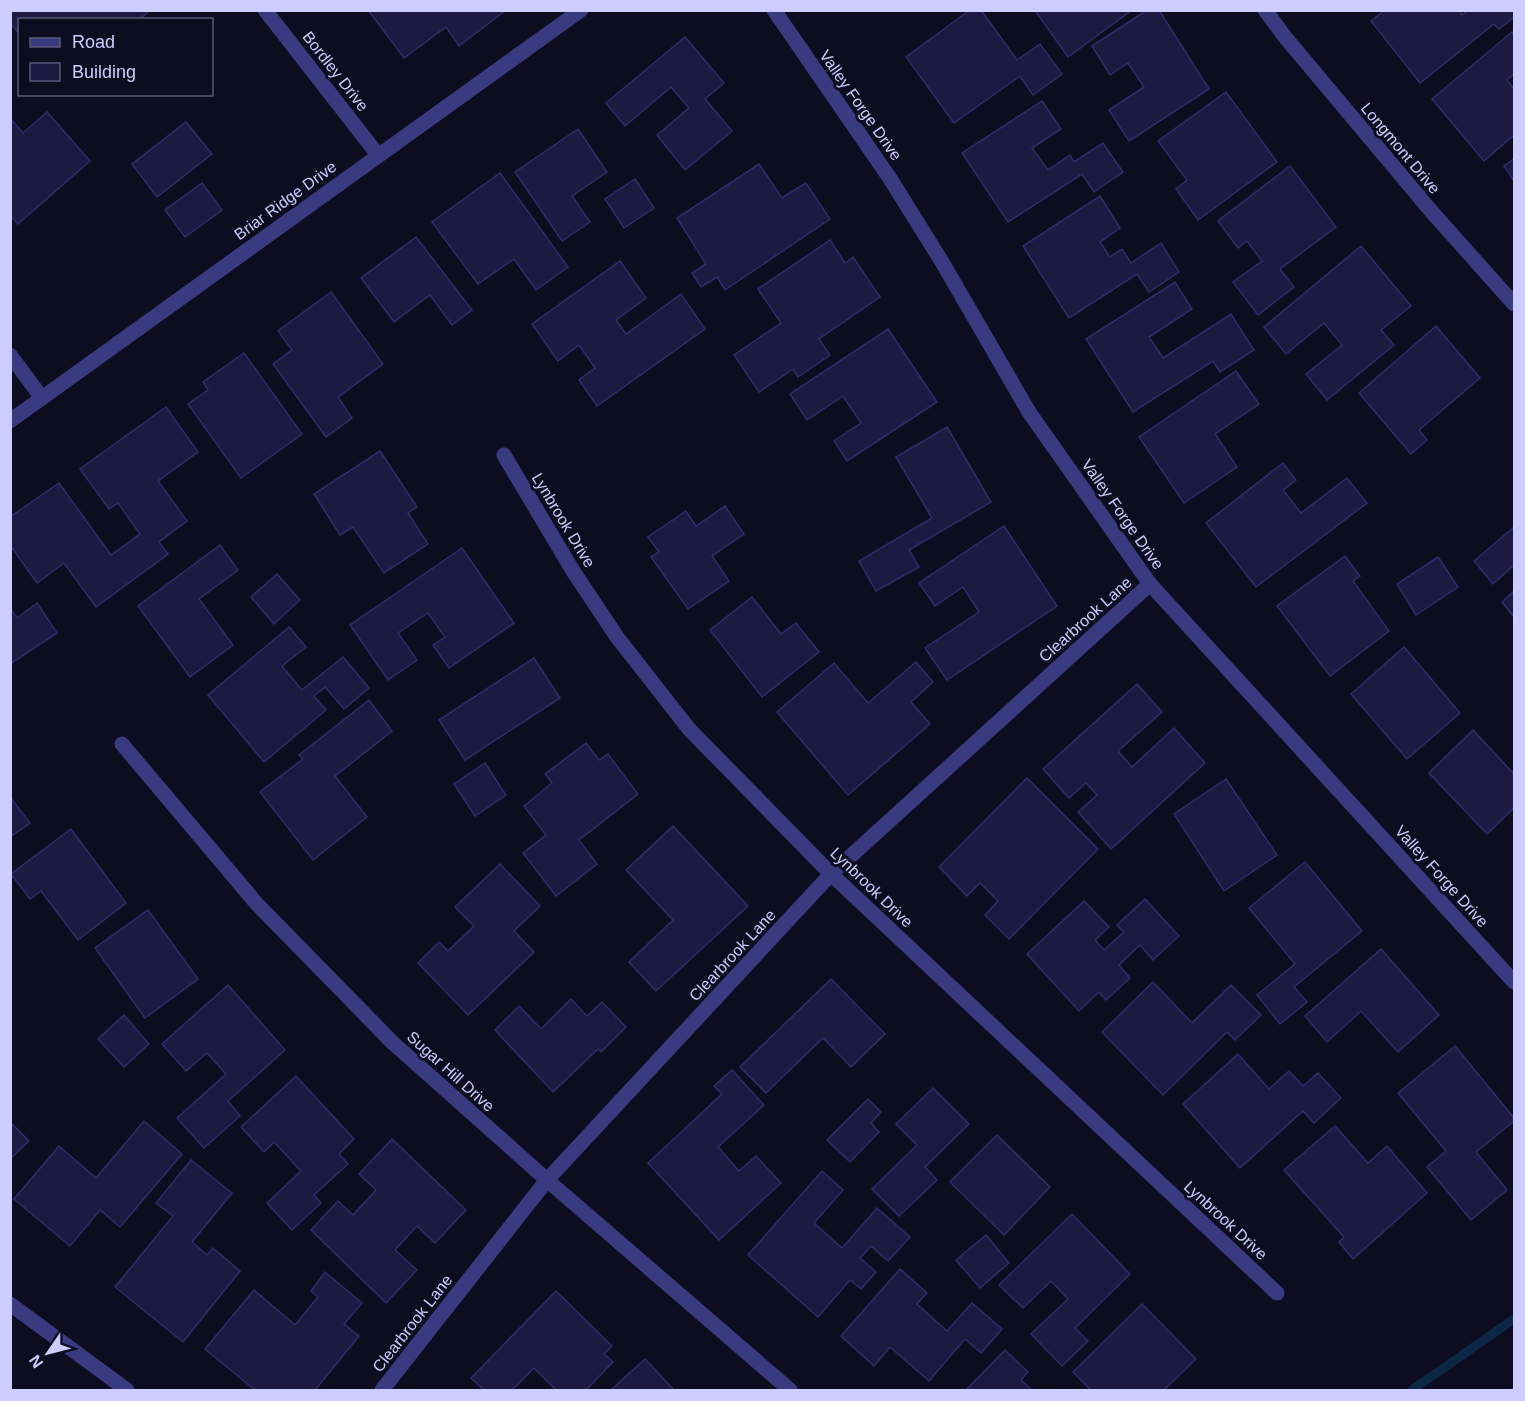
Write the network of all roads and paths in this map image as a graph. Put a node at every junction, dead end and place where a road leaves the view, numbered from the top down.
1 (265, 10) edge
2 (581, 10) edge
3 (774, 10) edge
4 (1265, 10) edge
5 (378, 155) junction
6 (1515, 304) edge
7 (10, 355) edge
8 (42, 398) junction
9 (10, 421) edge
10 (504, 455) dead end
11 (1150, 584) junction
12 (122, 744) dead end
13 (831, 874) junction
14 (1515, 982) edge
15 (547, 1180) junction
16 (1277, 1293) dead end
17 (10, 1304) edge
18 (127, 1390) edge
19 (382, 1390) edge
20 (790, 1390) edge

1 - 5 street, Bordley Drive
2 - 5 street, Briar Ridge Drive
3 - 11 street, Valley Forge Drive
4 - 6 street, Longmont Drive
5 - 8 street, Briar Ridge Drive
7 - 8 street
8 - 9 street, Briar Ridge Drive
10 - 13 street, Lynbrook Drive
11 - 13 street, Clearbrook Lane
11 - 14 street, Valley Forge Drive
12 - 15 street, Sugar Hill Drive
13 - 15 street, Clearbrook Lane
13 - 16 street, Lynbrook Drive
15 - 19 street, Clearbrook Lane
15 - 20 street, Sugar Hill Drive
17 - 18 street

